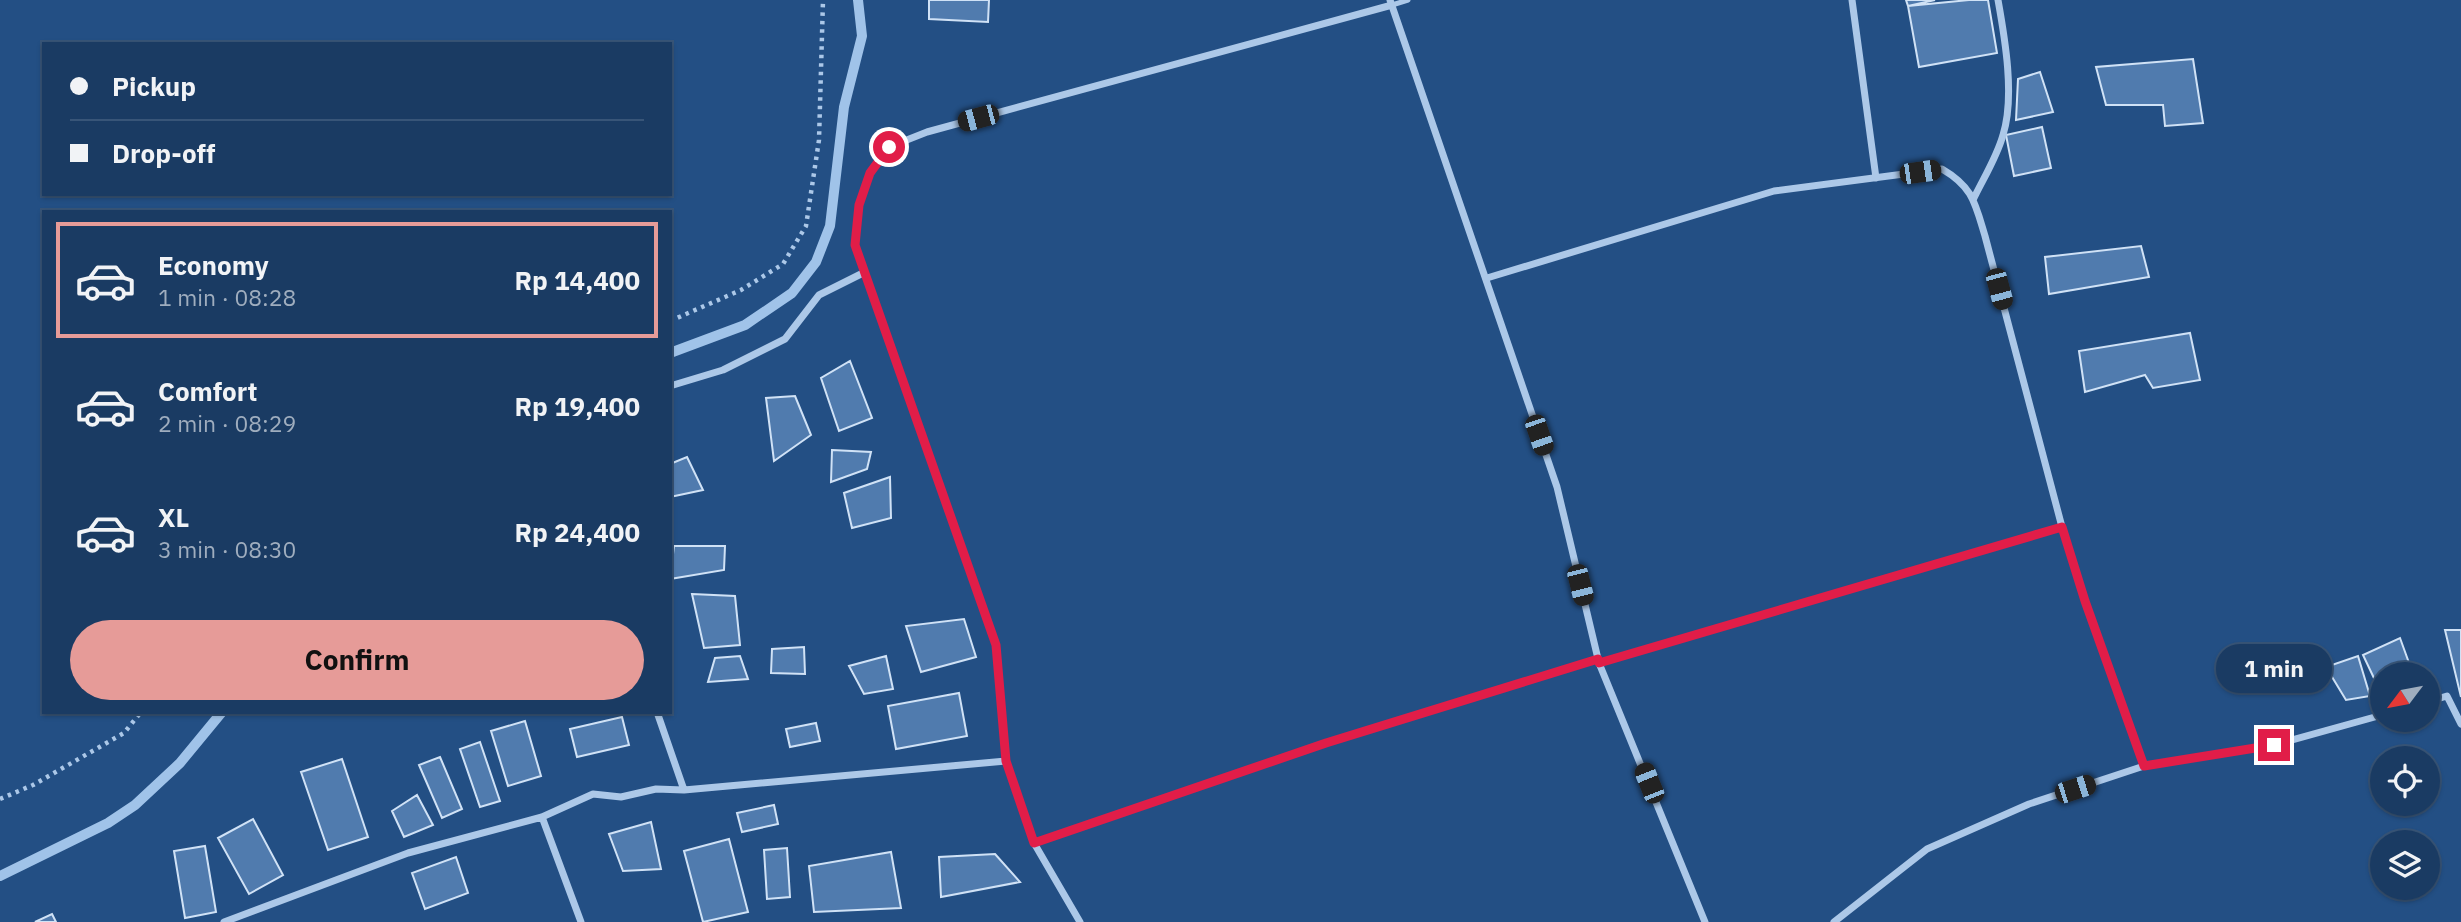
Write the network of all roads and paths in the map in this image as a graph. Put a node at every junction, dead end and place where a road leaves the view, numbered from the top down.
1 (823, 0) edge
2 (1408, 0) edge
3 (1852, 0) edge
4 (1998, 0) edge
5 (1391, 2) edge
6 (1876, 178) junction
7 (1973, 200) junction
8 (863, 273) junction
9 (1487, 278) junction
10 (672, 320) edge
11 (672, 385) edge
12 (2062, 527) junction
13 (1599, 661) junction
14 (2440, 698) edge
15 (139, 714) edge
16 (658, 714) edge
17 (2370, 718) edge
18 (2461, 724) edge
19 (1006, 761) junction
20 (2144, 766) junction
21 (684, 790) junction
22 (0, 799) edge
23 (542, 817) junction
24 (1034, 843) junction
25 (224, 922) edge
26 (581, 922) edge
27 (1080, 922) edge
28 (1705, 922) edge
29 (1834, 922) edge

1 - 10 path
2 - 5 lane
3 - 6 street
4 - 7 street
5 - 8 street
5 - 9 street
6 - 7 street
6 - 9 street
7 - 12 street
8 - 11 street
8 - 19 street
9 - 13 street
12 - 13 street
12 - 20 street
13 - 24 street
13 - 28 street
14 - 18 street
15 - 22 path
16 - 21 street
17 - 20 street
19 - 21 street
19 - 24 street
20 - 29 street
21 - 23 street
23 - 25 street
23 - 26 street
24 - 27 street

